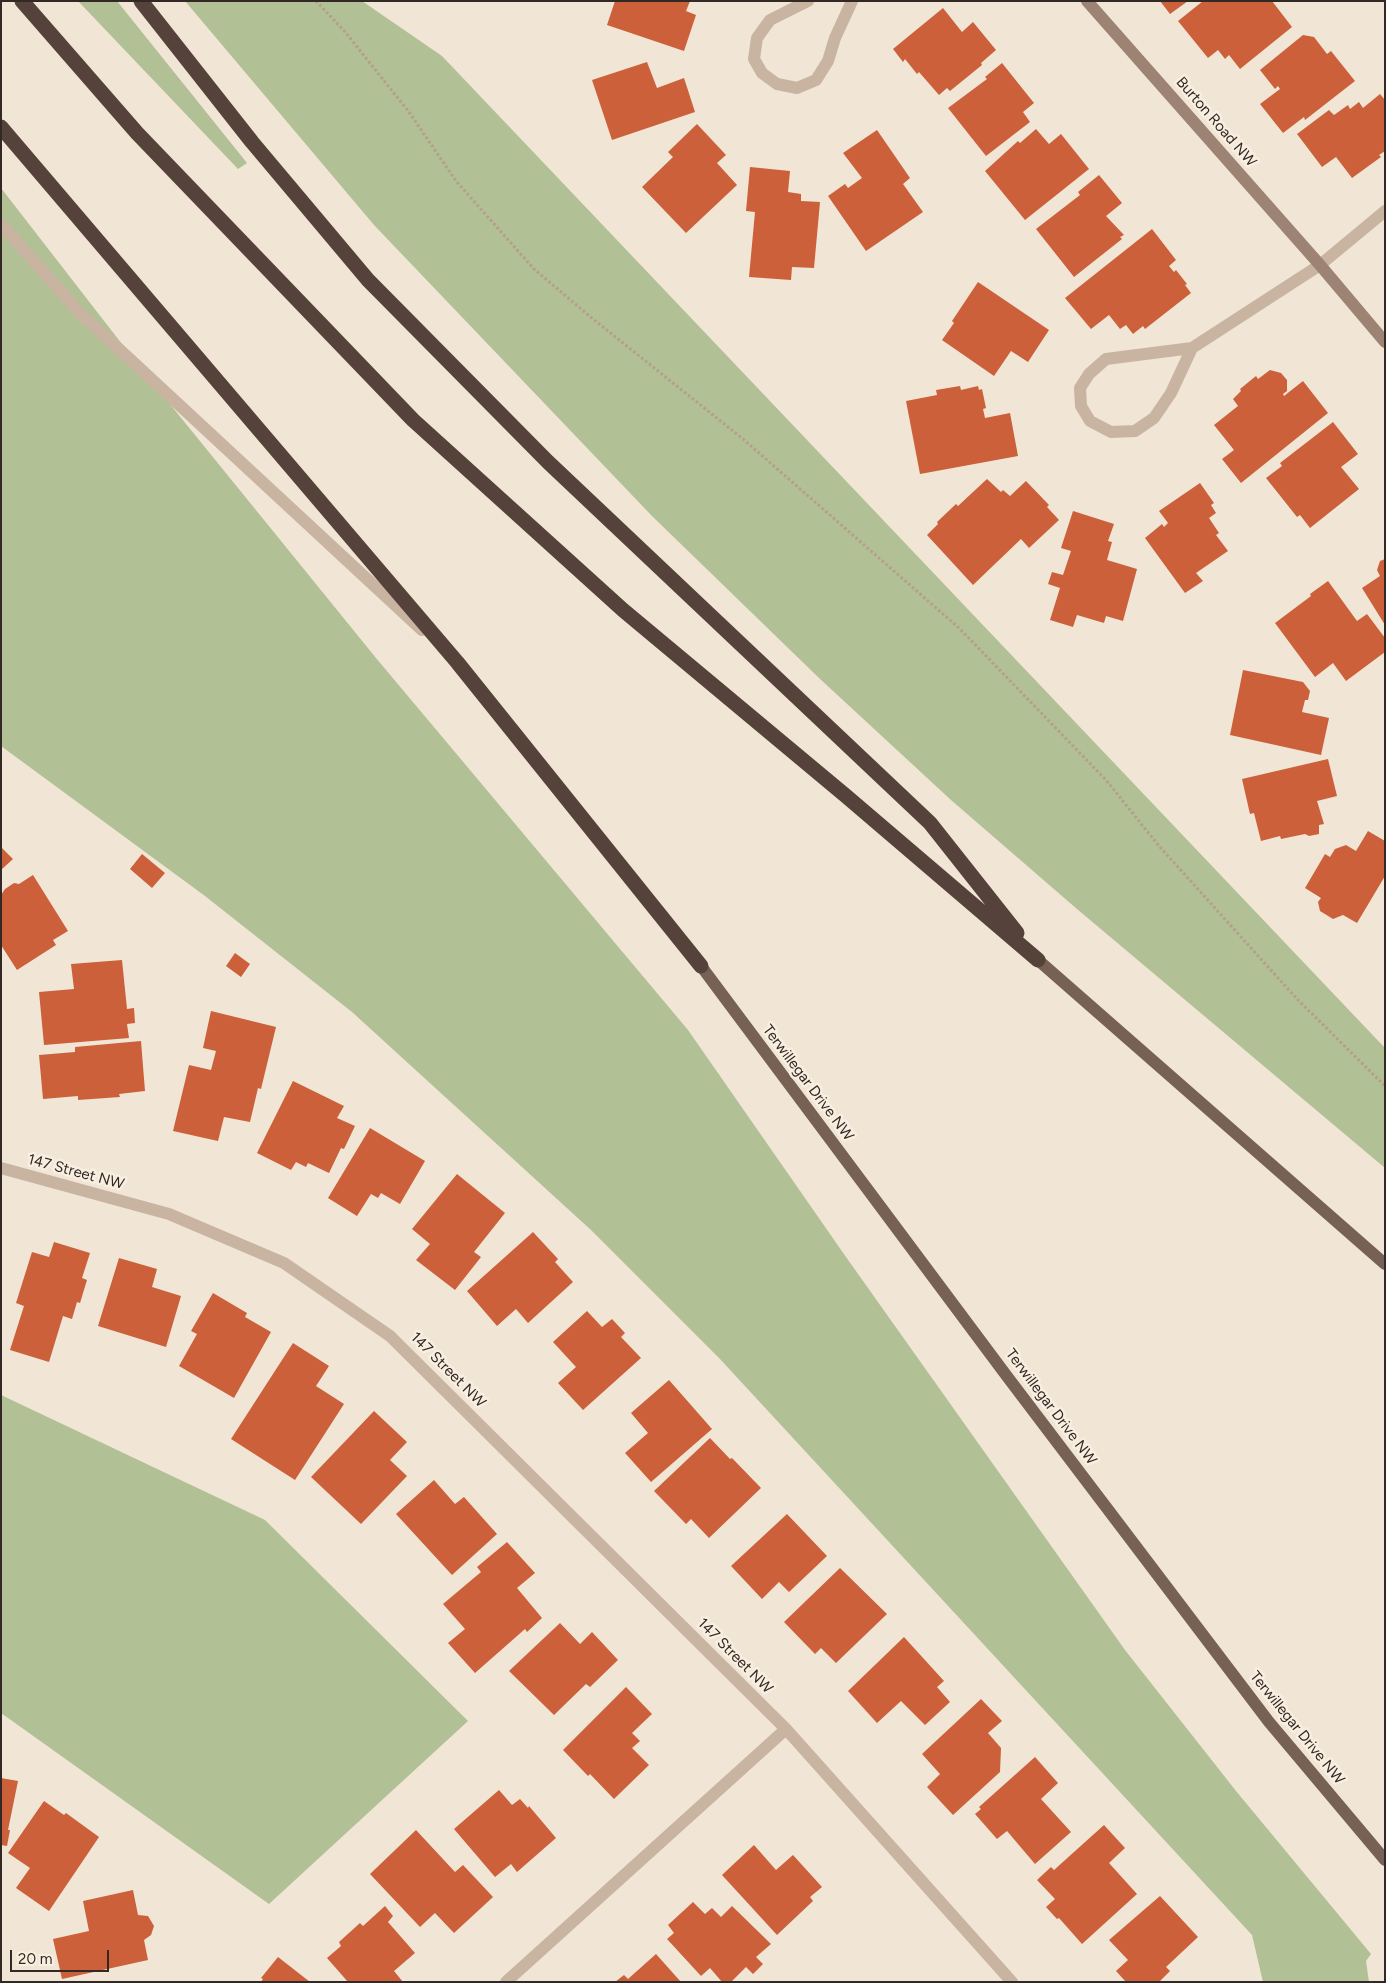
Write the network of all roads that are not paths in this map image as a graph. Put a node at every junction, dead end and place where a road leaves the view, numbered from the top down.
1 (22, 1) edge
2 (141, 1) edge
3 (808, 1) edge
4 (852, 1) edge
5 (1087, 1) edge
6 (1, 127) edge
7 (1385, 212) edge
8 (1, 224) edge
9 (1320, 265) junction
10 (1385, 342) edge
11 (1192, 348) junction
12 (457, 662) junction
13 (1038, 960) junction
14 (700, 966) joint
15 (1, 1168) edge
16 (1385, 1264) edge
17 (786, 1729) junction
18 (1385, 1860) edge
19 (506, 1982) edge
20 (1012, 1982) edge

1 - 13 highway
2 - 13 highway
3 - 4 street
5 - 9 street, Burton Road NW
6 - 12 highway
7 - 9 street
8 - 12 street
9 - 10 street, Burton Road NW
9 - 11 street
11 - 11 street
12 - 14 highway
13 - 16 main road
14 - 18 main road, Terwillegar Drive NW
15 - 17 street, 147 Street NW
17 - 19 street
17 - 20 street, 147 Street NW

